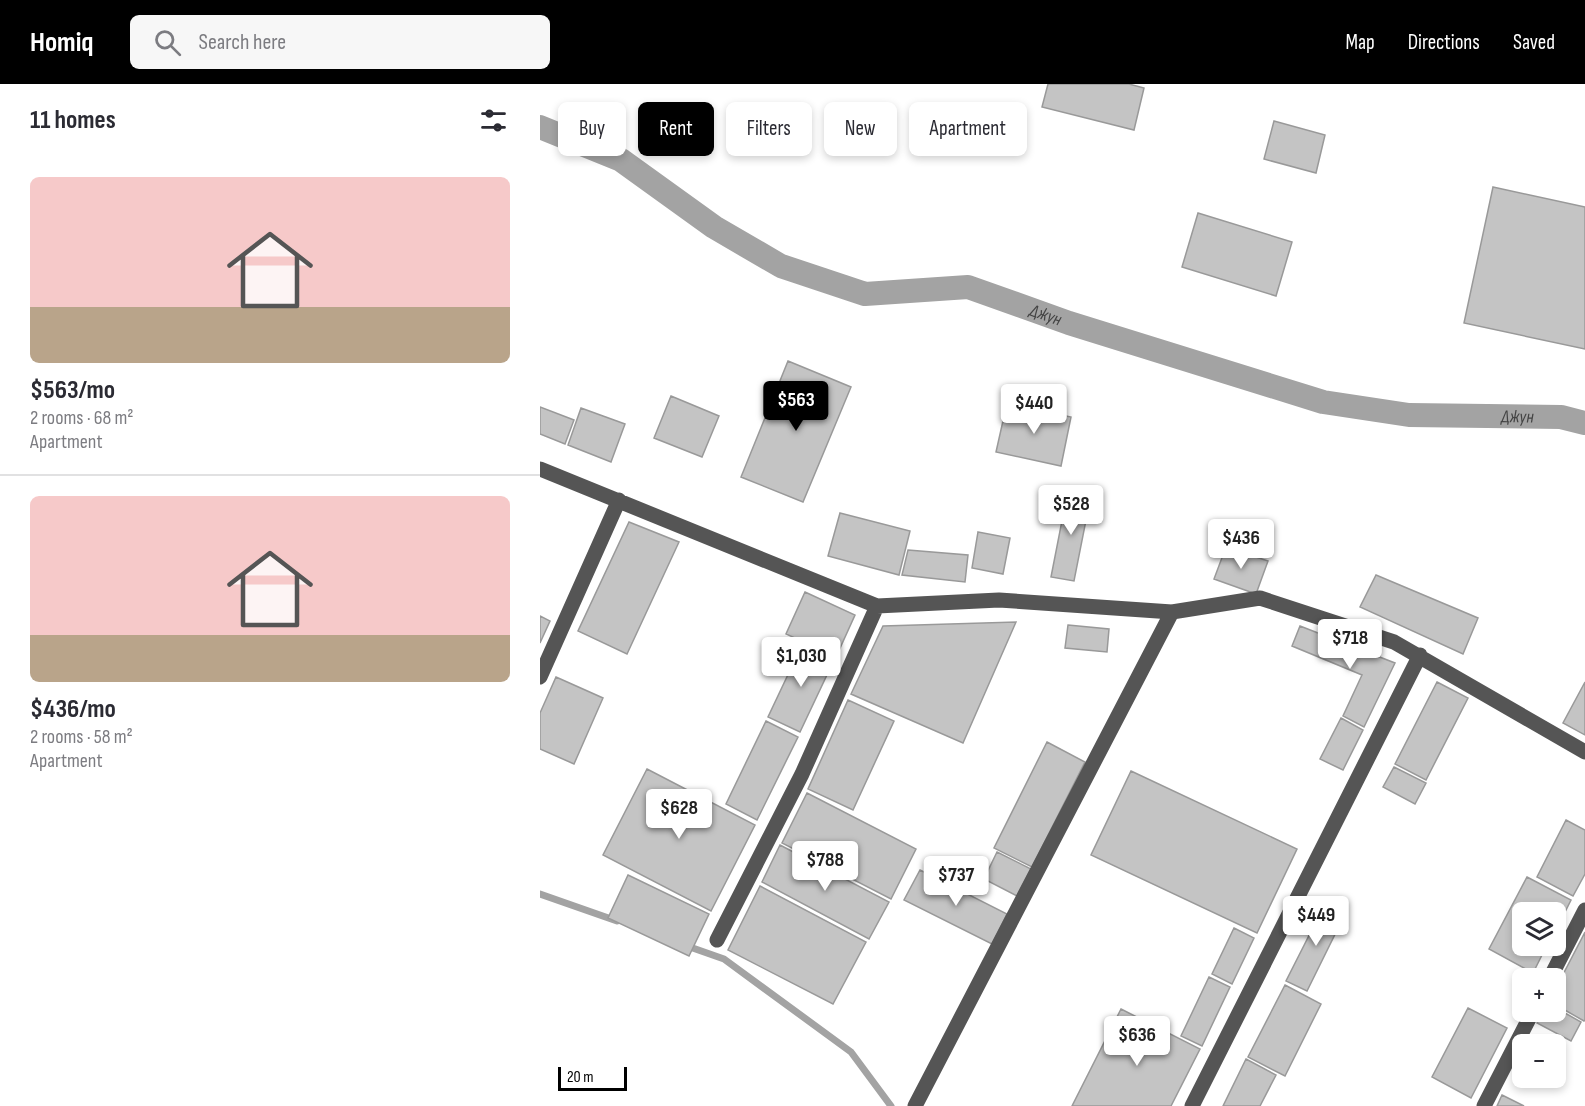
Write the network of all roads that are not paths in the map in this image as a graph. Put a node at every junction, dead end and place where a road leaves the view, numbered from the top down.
1 (540, 469) edge
2 (619, 500) junction
3 (877, 606) junction
4 (1172, 612) junction
5 (1420, 656) junction
6 (540, 677) edge
7 (1585, 752) edge
8 (1585, 910) edge
9 (717, 940) dead end
10 (1555, 968) edge
11 (1527, 1022) edge
12 (915, 1106) edge
13 (1192, 1106) edge
14 (1484, 1106) edge

1 - 2 street
2 - 3 street
2 - 6 street
3 - 4 street
3 - 9 street
4 - 5 street
4 - 12 street
5 - 7 street
5 - 13 street
8 - 10 street
11 - 14 street

